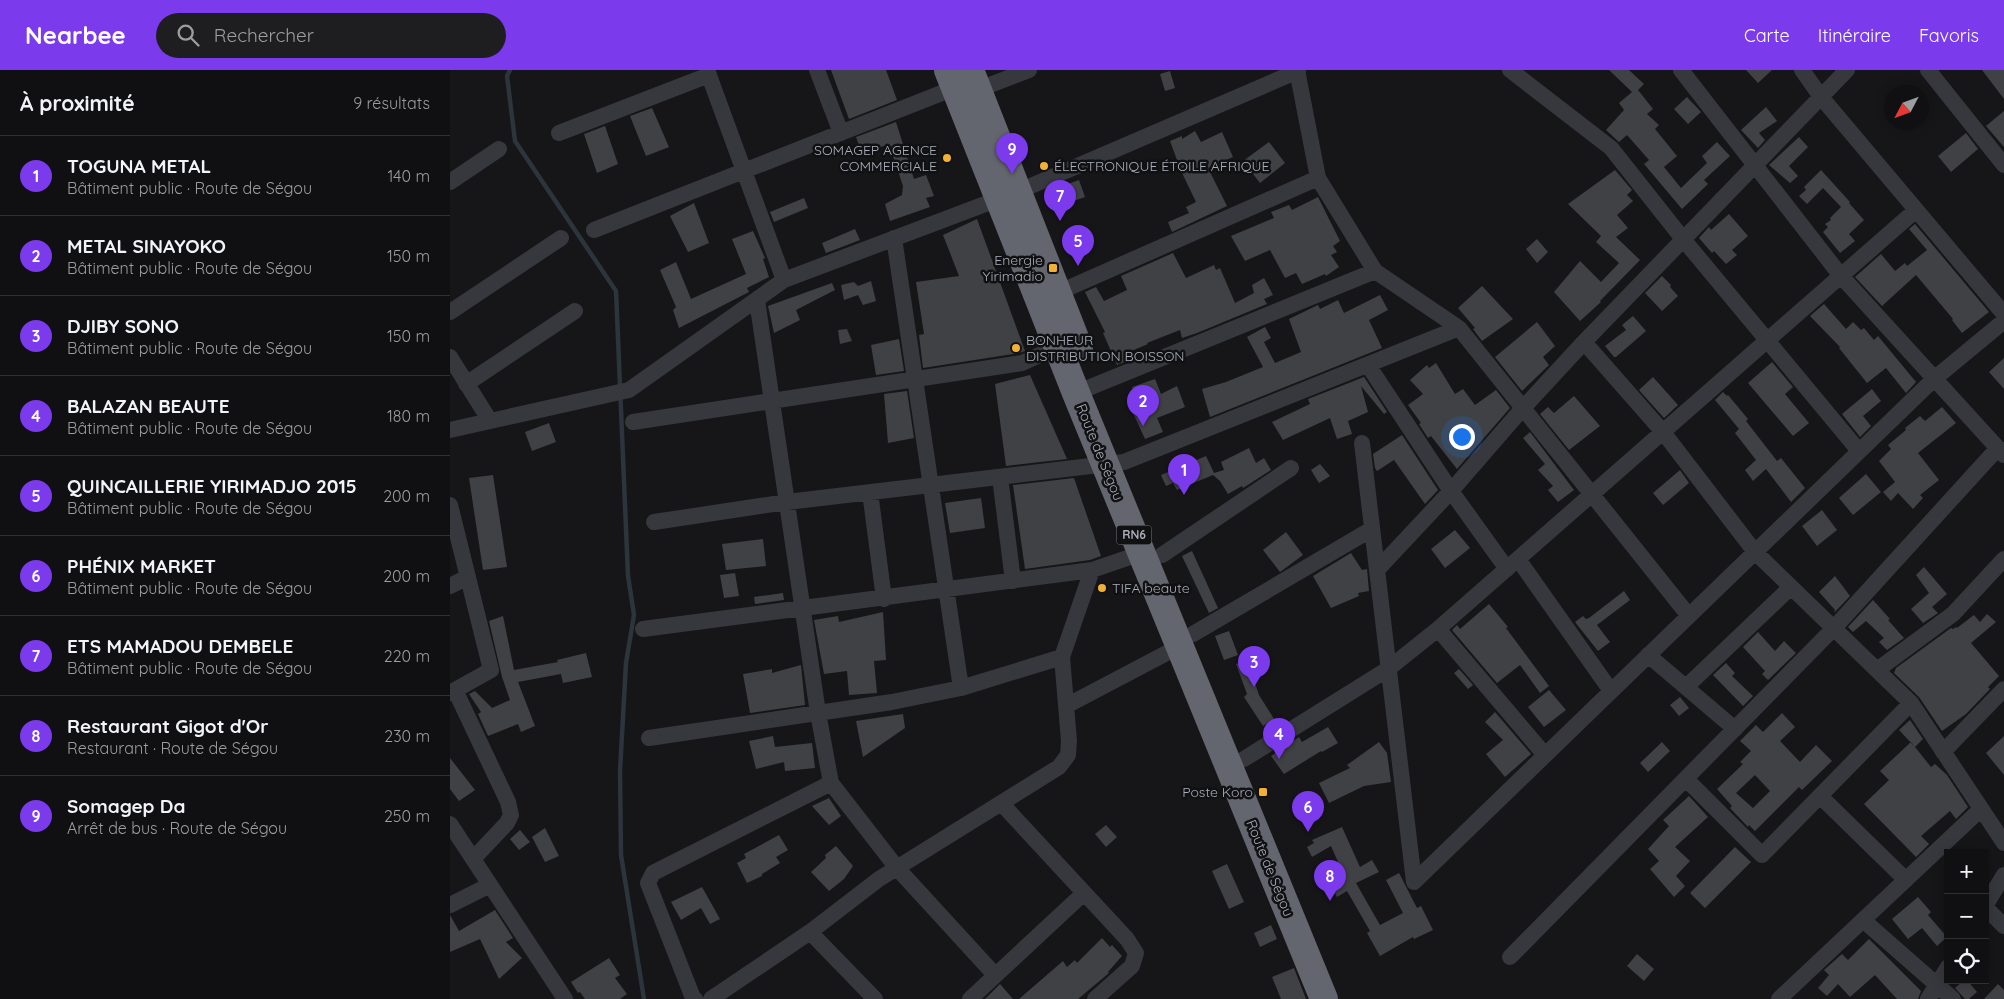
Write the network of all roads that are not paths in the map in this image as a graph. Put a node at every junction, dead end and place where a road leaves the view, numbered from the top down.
1 (817, 70) edge
2 (1030, 70) edge
3 (1298, 70) edge
4 (1510, 70) edge
5 (1681, 70) edge
6 (1802, 70) edge
7 (1847, 70) edge
8 (1928, 70) edge
9 (708, 73) edge
10 (964, 80) edge
11 (1821, 97) junction
12 (559, 133) dead end
13 (842, 133) junction
14 (499, 149) dead end
15 (2004, 165) edge
16 (1755, 166) junction
17 (744, 171) junction
18 (1318, 178) junction
19 (450, 182) edge
20 (1008, 195) junction
21 (1916, 210) junction
22 (594, 230) dead end
23 (561, 238) dead end
24 (894, 238) junction
25 (1683, 239) junction
26 (1374, 271) junction
27 (1841, 276) junction
28 (784, 280) junction
29 (1057, 293) junction
30 (757, 300) junction
31 (575, 311) dead end
32 (450, 312) edge
33 (2004, 314) edge
34 (2004, 321) edge
35 (1459, 328) junction
36 (1768, 341) junction
37 (1584, 342) junction
38 (1067, 343) junction
39 (450, 357) edge
40 (1368, 365) junction
41 (915, 379) junction
42 (1934, 379) junction
43 (466, 384) junction
44 (1085, 390) junction
45 (772, 401) junction
46 (1523, 408) junction
47 (490, 421) junction
48 (633, 422) dead end
49 (450, 430) edge
50 (1663, 432) junction
51 (1362, 443) dead end
52 (1859, 451) junction
53 (2002, 454) edge
54 (1115, 463) junction
55 (1291, 468) dead end
56 (1000, 477) junction
57 (931, 485) junction
58 (1451, 491) junction
59 (870, 492) junction
60 (1592, 494) junction
61 (787, 502) junction
62 (450, 505) edge
63 (654, 522) dead end
64 (1372, 529) junction
65 (1755, 552) junction
66 (1152, 554) junction
67 (2004, 559) edge
68 (1512, 564) junction
69 (1092, 570) junction
70 (1377, 570) junction
71 (468, 577) junction
72 (1013, 581) junction
73 (450, 586) edge
74 (1791, 587) junction
75 (947, 591) junction
76 (884, 599) junction
77 (803, 609) junction
78 (1689, 616) junction
79 (1834, 628) junction
80 (1438, 629) junction
81 (643, 630) dead end
82 (1186, 640) junction
83 (1648, 655) junction
84 (1062, 657) junction
85 (1388, 669) junction
86 (1877, 670) junction
87 (1686, 687) junction
88 (962, 688) junction
89 (2004, 689) edge
90 (452, 691) edge
91 (1611, 691) junction
92 (1911, 703) junction
93 (1066, 706) junction
94 (818, 713) junction
95 (1735, 729) junction
96 (649, 738) dead end
97 (1944, 752) junction
98 (1545, 755) junction
99 (1244, 760) junction
100 (1686, 779) junction
101 (831, 783) junction
102 (1820, 796) junction
103 (1001, 803) junction
104 (1981, 809) junction
105 (450, 824) edge
106 (2004, 843) edge
107 (473, 859) junction
108 (897, 868) junction
109 (2004, 876) edge
110 (1906, 880) junction
111 (490, 885) junction
112 (1084, 892) junction
113 (1989, 900) edge
114 (450, 905) edge
115 (1989, 910) edge
116 (1863, 920) junction
117 (2004, 926) edge
118 (810, 932) junction
119 (1510, 957) dead end
120 (1944, 973) edge
121 (996, 975) junction
122 (1932, 992) edge
123 (1104, 996) edge
124 (718, 997) edge
125 (565, 999) edge
126 (695, 999) edge
127 (875, 999) edge
128 (970, 999) edge
129 (1324, 999) edge
130 (1340, 999) edge
131 (1779, 999) edge
132 (1953, 999) edge

1 - 13 street
2 - 10 street
3 - 18 street
3 - 20 street
4 - 25 street
5 - 16 street
6 - 11 street
7 - 11 street
8 - 15 street
9 - 12 street
9 - 17 street
10 - 13 street
10 - 20 highway, Route de Ségou / RN6
11 - 16 street
11 - 21 street
13 - 17 street
14 - 19 street
16 - 25 street
16 - 27 street
17 - 22 street
17 - 28 street
18 - 26 street
18 - 29 street
20 - 24 street
20 - 29 highway, Route de Ségou / RN6
20 - 38 highway, Route de Ségou / RN6
21 - 27 street
21 - 33 street
23 - 32 street
24 - 28 street
24 - 41 street
25 - 36 street
25 - 37 street
26 - 35 street
26 - 44 street
27 - 36 street
27 - 42 street
28 - 30 street
29 - 38 highway, Route de Ségou / RN6
30 - 45 street
30 - 47 street
31 - 43 street
34 - 42 street
35 - 40 street
35 - 46 street
36 - 50 street
36 - 52 street
37 - 46 street
37 - 50 street
38 - 41 street
38 - 44 highway, Route de Ségou / RN6
39 - 43 street
40 - 54 street
40 - 58 street
41 - 45 street
41 - 57 street
42 - 52 street
42 - 53 street
43 - 47 street
44 - 54 highway, Route de Ségou / RN6
45 - 48 street
45 - 61 street
46 - 58 street
46 - 60 street
47 - 49 street
50 - 60 street
50 - 65 street
51 - 64 street
52 - 65 street
53 - 79 street
54 - 56 street
54 - 66 highway, Route de Ségou / RN6
55 - 66 street
56 - 57 street
56 - 72 street
57 - 59 street
57 - 75 street
58 - 68 street
58 - 70 street
59 - 61 street
59 - 76 street
60 - 68 street
60 - 78 street
61 - 63 street
61 - 77 street
62 - 71 street
64 - 70 street
64 - 82 street
65 - 74 street
65 - 78 street
66 - 69 street
66 - 82 highway, Route de Ségou / RN6
67 - 86 street
68 - 80 street
68 - 91 street
69 - 72 street
69 - 84 street
70 - 85 street
71 - 73 street
71 - 90 street
72 - 75 street
74 - 79 street
74 - 87 street
75 - 76 street
75 - 88 street
76 - 77 street
77 - 81 street
77 - 94 street
78 - 83 street
79 - 86 street
79 - 95 street
80 - 85 street
80 - 98 street
82 - 93 street
82 - 99 highway, Route de Ségou / RN6
82 - 129 highway, Route de Ségou / RN6
83 - 87 street
83 - 91 street
84 - 88 street
84 - 93 street
85 - 98 street
85 - 99 street
86 - 92 street
87 - 95 street
88 - 94 street
89 - 97 street
90 - 107 street
91 - 98 street
92 - 97 street
92 - 102 street
93 - 103 street
94 - 96 street
94 - 101 street
95 - 100 street
97 - 104 street
99 - 130 highway, Route de Ségou / RN6
100 - 102 street
100 - 119 street
101 - 108 street
101 - 126 street
102 - 110 street
103 - 108 street
103 - 112 street
104 - 106 street
104 - 110 street
105 - 107 street
107 - 111 street
108 - 118 street
108 - 121 street
109 - 113 street
110 - 116 street
111 - 114 street
111 - 125 street
112 - 121 street
112 - 123 street
115 - 117 street
116 - 122 street
116 - 131 street
118 - 124 street
118 - 127 street
120 - 122 street
121 - 128 street
122 - 132 street

